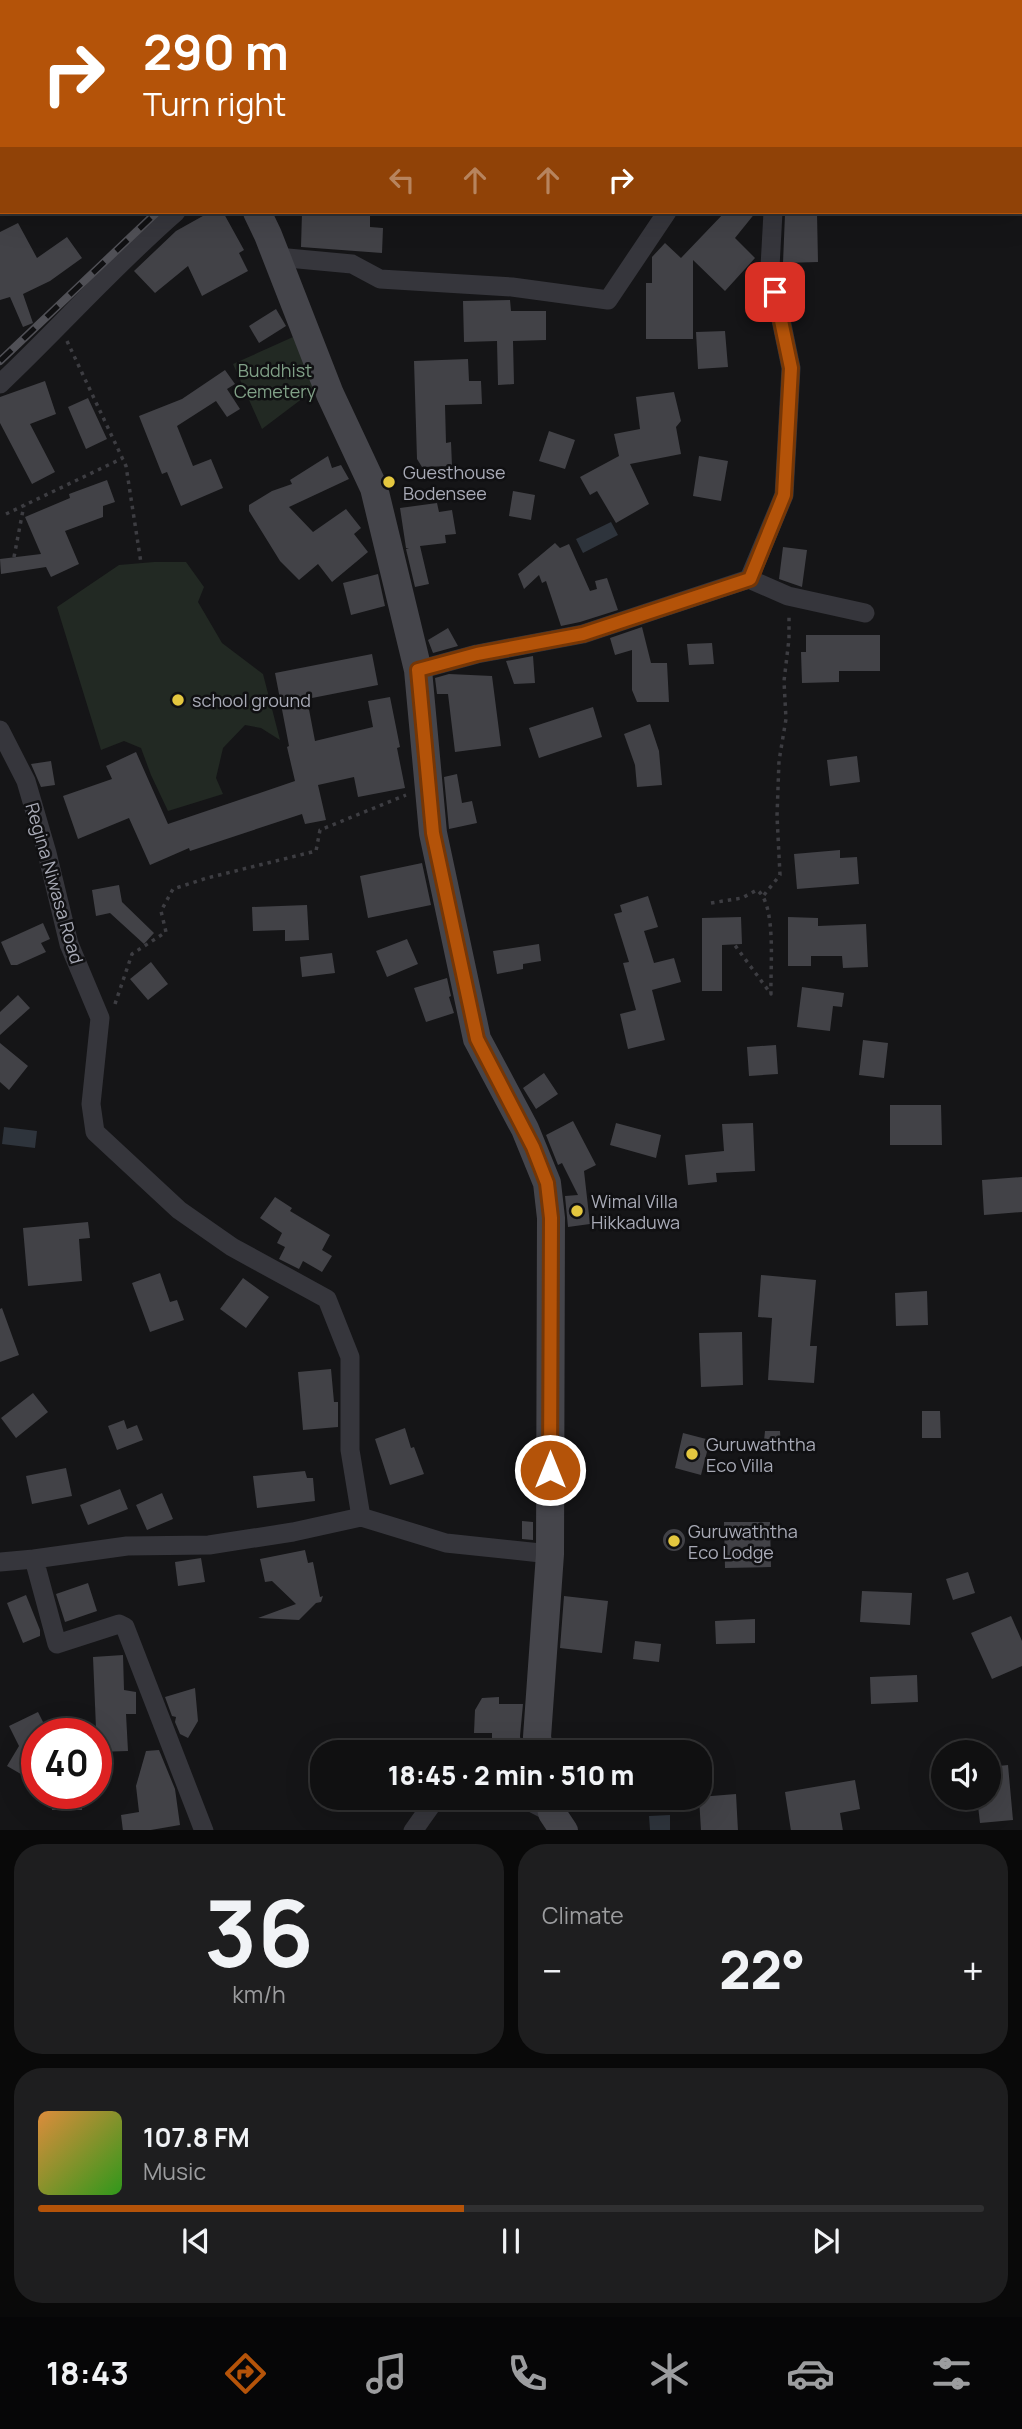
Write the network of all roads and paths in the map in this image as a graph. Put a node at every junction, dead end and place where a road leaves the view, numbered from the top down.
1 (174, 214) edge
2 (258, 214) edge
3 (666, 214) edge
4 (773, 214) edge
5 (277, 257) junction
6 (60, 327) junction
7 (0, 384) edge
8 (122, 458) junction
9 (24, 505) junction
10 (6, 514) dead end
11 (14, 557) dead end
12 (141, 563) dead end
13 (750, 579) junction
14 (788, 596) junction
15 (865, 612) dead end
16 (418, 670) junction
17 (0, 730) edge
18 (428, 786) junction
19 (764, 895) junction
20 (711, 903) dead end
21 (734, 944) dead end
22 (100, 1018) junction
23 (361, 1517) junction
24 (550, 1554) junction
25 (34, 1559) junction
26 (0, 1562) edge
27 (538, 1740) edge
28 (428, 1810) edge
29 (204, 1830) edge
30 (413, 1830) edge

1 - 6 street
2 - 5 street
3 - 5 street
4 - 13 street
5 - 16 street
6 - 7 street
6 - 8 path
8 - 9 path
8 - 12 path
9 - 10 path
9 - 11 path
13 - 14 street
13 - 16 street
14 - 15 street
14 - 19 path
16 - 18 street
17 - 22 street, Regina Niwasa Road
18 - 22 path
18 - 24 street
19 - 20 path
19 - 21 path
22 - 23 street, Regina Niwasa Road
23 - 24 street
23 - 25 street
24 - 27 street
25 - 26 street
25 - 29 street
28 - 30 street

